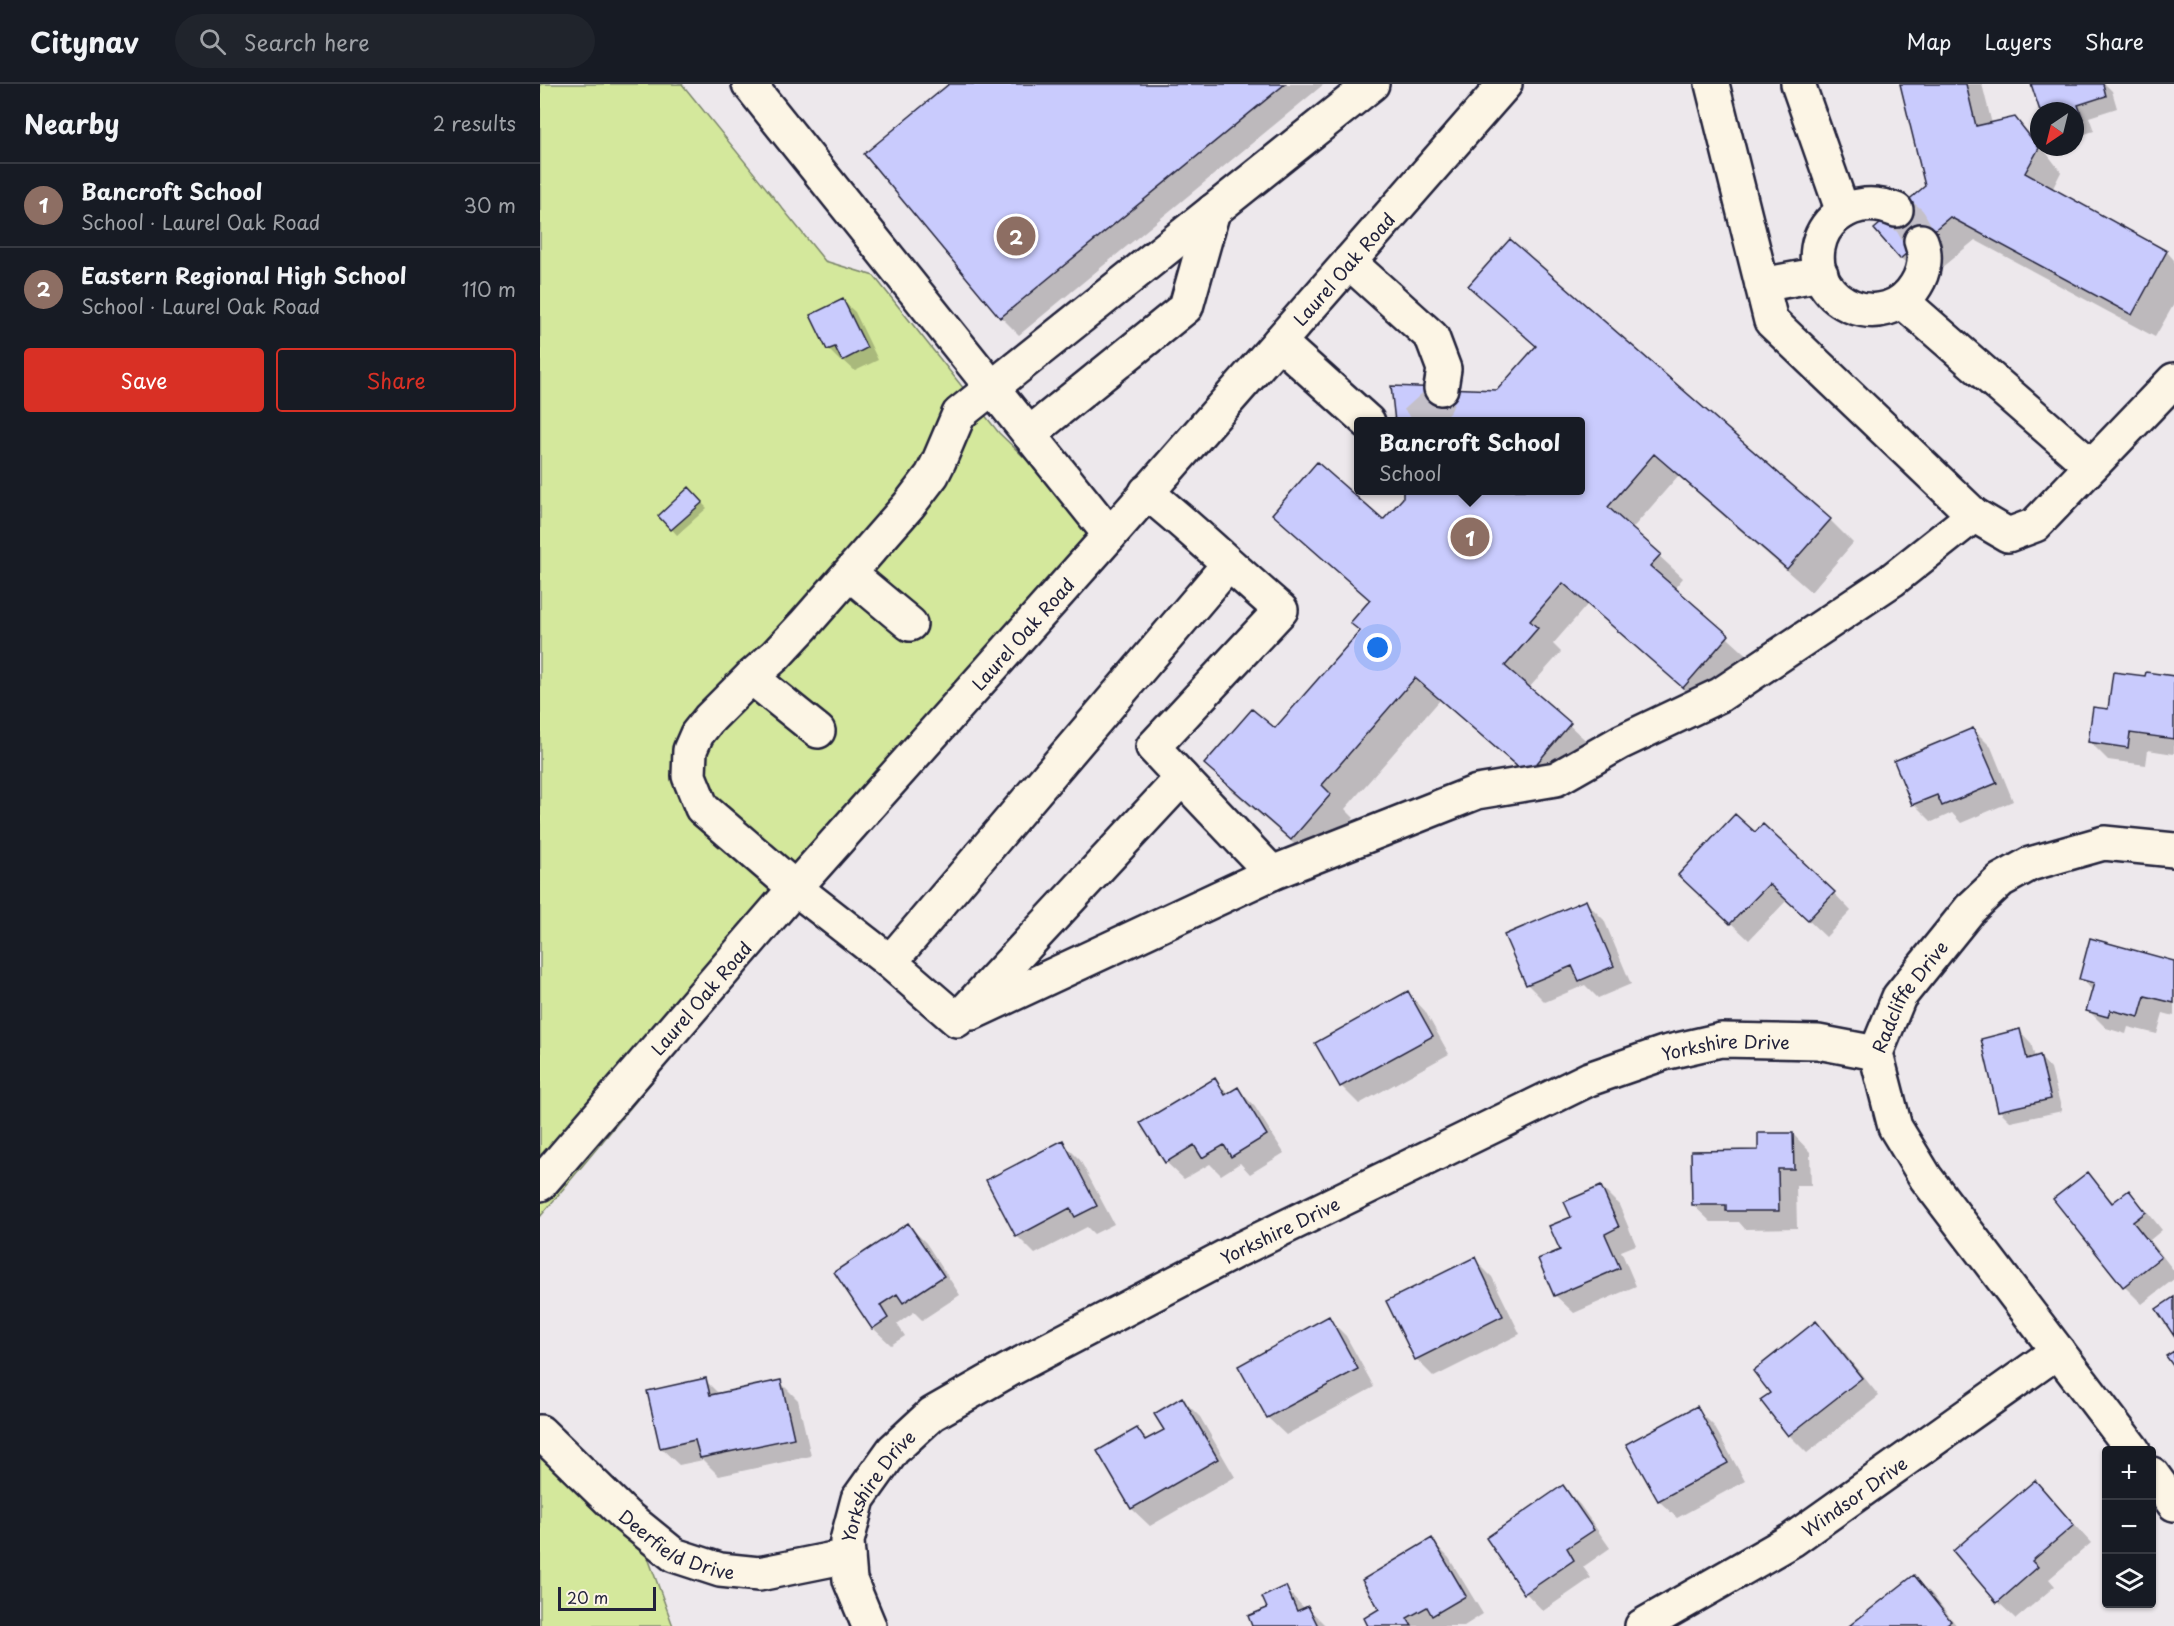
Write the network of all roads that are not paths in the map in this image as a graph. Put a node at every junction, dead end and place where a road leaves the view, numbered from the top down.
1 (749, 84) edge
2 (1372, 84) edge
3 (1505, 84) edge
4 (1712, 84) edge
5 (1798, 84) edge
6 (1896, 210) tunnel mouth
7 (1214, 211) junction
8 (1843, 212) junction
9 (1922, 241) tunnel mouth
10 (1349, 262) junction
11 (1821, 274) junction
12 (1762, 285) junction
13 (1902, 301) junction
14 (1279, 342) junction
15 (2174, 380) edge
16 (992, 388) junction
17 (1441, 388) tunnel mouth
18 (1362, 417) edge
19 (1029, 434) junction
20 (2091, 466) junction
21 (1146, 492) junction
22 (1974, 515) junction
23 (1110, 535) junction
24 (1228, 565) junction
25 (850, 574) junction
26 (910, 624) dead end
27 (751, 677) junction
28 (818, 731) dead end
29 (1182, 778) junction
30 (2174, 850) edge
31 (1272, 873) junction
32 (795, 888) junction
33 (890, 962) junction
34 (957, 1020) junction
35 (1876, 1053) junction
36 (540, 1184) edge
37 (2058, 1351) junction
38 (540, 1432) edge
39 (2130, 1446) edge
40 (2156, 1481) edge
41 (2174, 1504) edge
42 (848, 1556) junction
43 (869, 1626) edge
44 (1642, 1626) edge

1 - 16 street
2 - 7 street
3 - 10 street, Laurel Oak Road
4 - 12 street
5 - 8 street
6 - 8 street
7 - 16 street
7 - 19 street
8 - 11 street
9 - 13 street
10 - 14 street, Laurel Oak Road
10 - 17 street
11 - 12 street
11 - 13 street
12 - 22 street
13 - 20 street
14 - 18 street
14 - 21 street, Laurel Oak Road
15 - 20 street
16 - 19 street
16 - 25 street
19 - 23 street
20 - 22 street
21 - 23 street, Laurel Oak Road
21 - 24 street
22 - 31 street
23 - 32 street, Laurel Oak Road
24 - 29 street
24 - 33 street
25 - 26 street
25 - 27 street
27 - 28 street
27 - 32 street
29 - 31 street
29 - 34 street
30 - 35 street, Radcliffe Drive
31 - 34 street
32 - 33 street
32 - 36 street, Laurel Oak Road
33 - 34 street
35 - 37 street, Radcliffe Drive
35 - 42 street, Yorkshire Drive
37 - 39 street, Radcliffe Drive
37 - 44 street, Windsor Drive
38 - 42 street, Deerfield Drive
40 - 41 street
42 - 43 street, Yorkshire Drive

